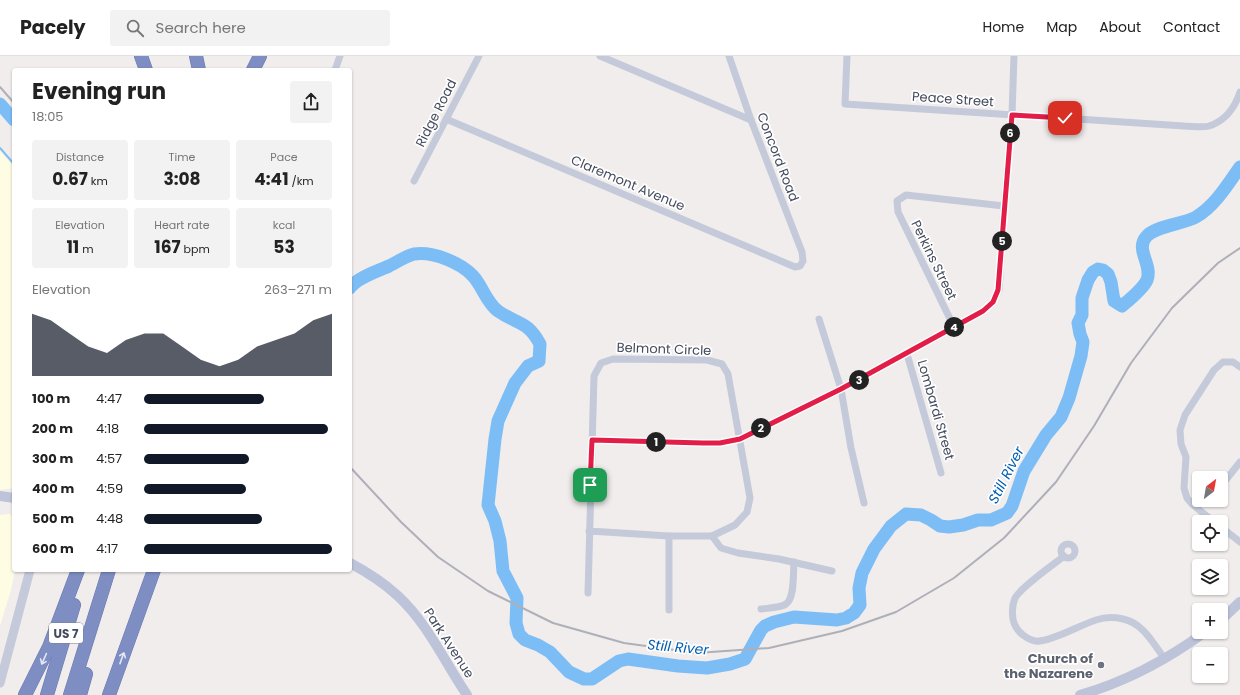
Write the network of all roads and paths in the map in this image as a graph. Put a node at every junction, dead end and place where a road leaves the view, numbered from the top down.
1 (141, 56) edge
2 (260, 56) edge
3 (340, 56) edge
4 (479, 56) edge
5 (600, 56) edge
6 (729, 56) edge
7 (847, 56) edge
8 (1014, 56) edge
9 (145, 68) edge
10 (254, 68) edge
11 (336, 68) edge
12 (1240, 92) edge
13 (1012, 115) junction
14 (446, 119) junction
15 (751, 120) junction
16 (414, 181) dead end
17 (1004, 206) junction
18 (800, 266) joint
19 (819, 319) dead end
20 (954, 327) junction
21 (907, 354) junction
22 (1240, 367) edge
23 (841, 389) junction
24 (740, 439) junction
25 (592, 440) junction
26 (1240, 462) edge
27 (941, 473) dead end
28 (1228, 477) edge
29 (0, 496) edge
30 (12, 498) edge
31 (12, 498) edge
32 (0, 500) edge
33 (864, 503) dead end
34 (1205, 515) edge
35 (589, 531) junction
36 (1228, 533) edge
37 (669, 536) junction
38 (712, 536) junction
39 (1240, 542) edge
40 (1064, 556) dead end
41 (794, 562) junction
42 (352, 564) edge
43 (832, 571) dead end
44 (29, 572) edge
45 (77, 572) edge
46 (81, 572) edge
47 (110, 572) edge
48 (111, 572) edge
49 (153, 572) edge
50 (588, 593) dead end
51 (1240, 606) edge
52 (761, 609) dead end
53 (669, 610) dead end
54 (1228, 615) edge
55 (1194, 639) edge
56 (1164, 658) junction
57 (0, 683) edge
58 (25, 695) edge
59 (47, 695) edge
60 (70, 695) edge
61 (80, 695) edge
62 (109, 695) edge
63 (467, 695) edge
64 (1080, 695) edge

1 - 9 highway
2 - 10 highway
3 - 11 street
4 - 14 street, Ridge Road
5 - 15 street
6 - 15 street, Concord Road
7 - 13 street, Peace Street
8 - 13 street
12 - 13 street, Peace Street
13 - 17 street
14 - 16 street, Ridge Road
14 - 18 street, Claremont Avenue
15 - 18 street, Concord Road
17 - 20 street
17 - 20 street, Perkins Street
19 - 23 street
20 - 21 street
21 - 23 street
21 - 27 street, Lombardi Street
22 - 34 street
23 - 24 street
23 - 33 street
24 - 25 street
24 - 25 street, Belmont Circle
24 - 38 street, Belmont Circle
25 - 35 street, Belmont Circle
26 - 28 street
29 - 30 main road
31 - 32 main road
35 - 37 street, Belmont Circle
35 - 50 street, Belmont Circle
36 - 39 street
37 - 38 street, Belmont Circle
37 - 53 street
38 - 41 street
40 - 56 street
41 - 43 street
41 - 52 street
42 - 63 main road, Park Avenue
44 - 57 street
45 -> 58 highway
46 - 59 highway, US 7
47 - 60 highway
48 - 61 highway, US 7
62 -> 49 highway
51 - 54 main road
55 - 56 main road
56 - 64 main road

